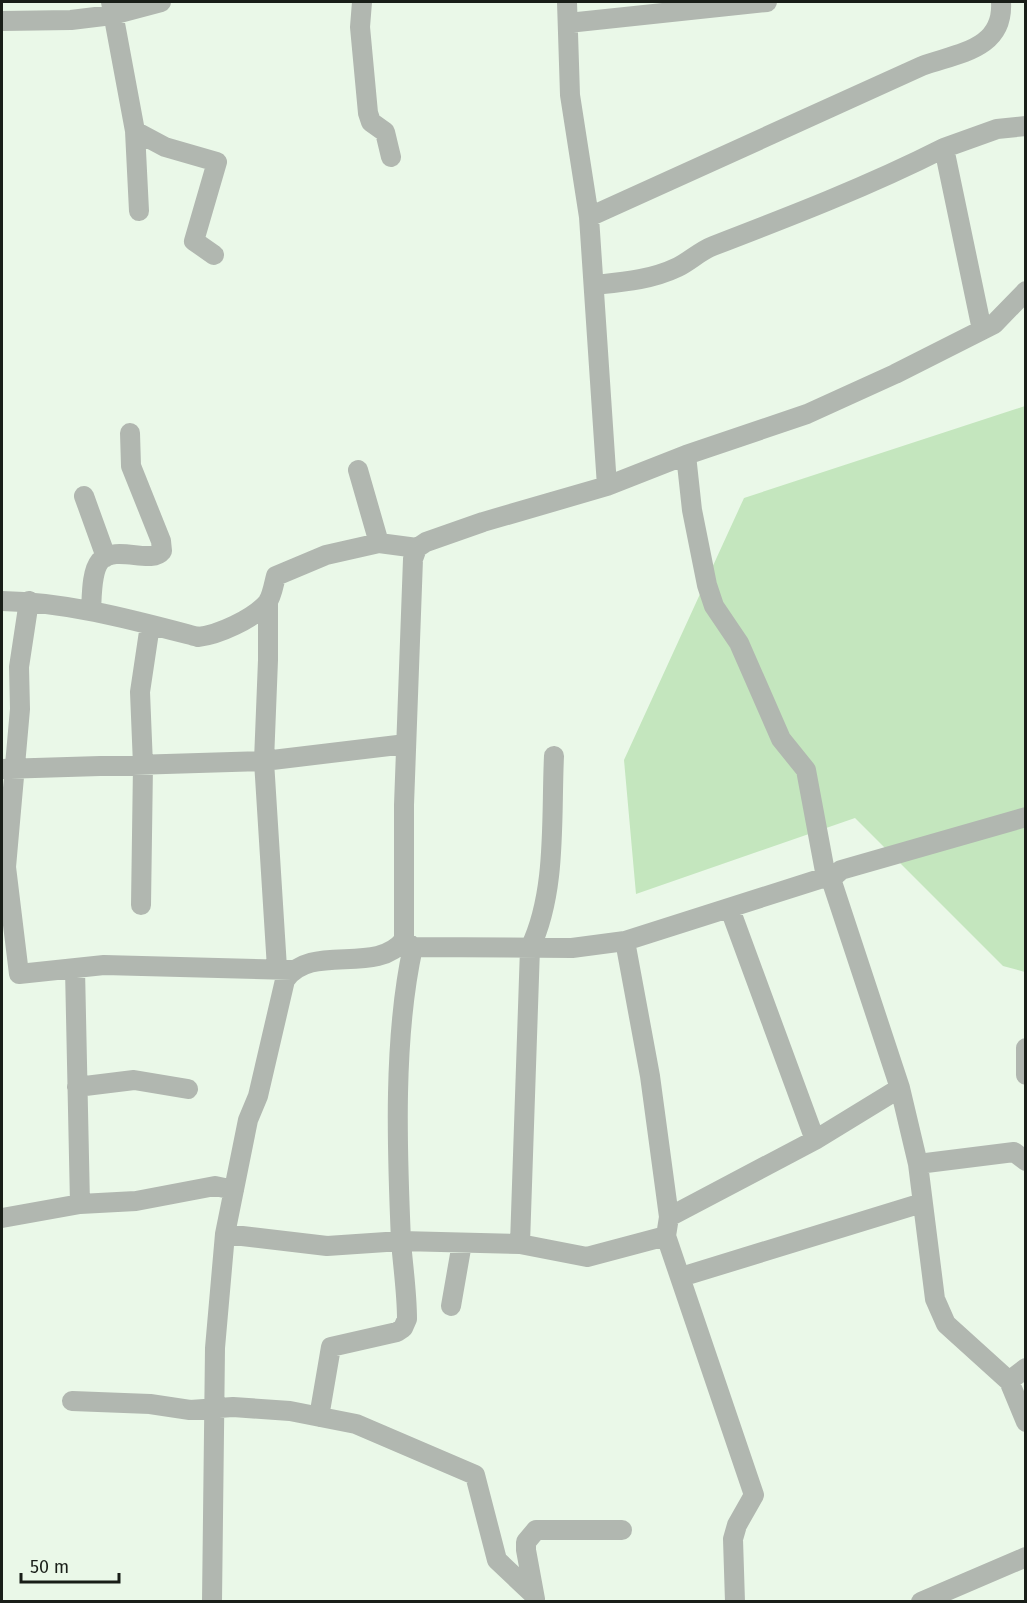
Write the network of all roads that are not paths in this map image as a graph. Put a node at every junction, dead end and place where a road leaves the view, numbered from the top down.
1 (162, 2) edge
2 (362, 2) edge
3 (567, 2) edge
4 (767, 2) edge
5 (1001, 2) edge
6 (111, 8) edge
7 (2, 21) edge
8 (568, 23) junction
9 (1026, 126) edge
10 (135, 131) junction
11 (944, 148) junction
12 (391, 157) dead end
13 (139, 211) dead end
14 (589, 217) junction
15 (213, 255) dead end
16 (594, 285) junction
17 (1026, 291) edge
18 (982, 330) junction
19 (130, 433) dead end
20 (686, 455) junction
21 (358, 470) dead end
22 (607, 486) junction
23 (84, 496) dead end
24 (379, 543) junction
25 (417, 548) junction
26 (106, 558) junction
27 (2, 600) edge
28 (29, 601) junction
29 (267, 603) junction
30 (91, 611) junction
31 (150, 625) junction
32 (406, 744) junction
33 (554, 756) dead end
34 (264, 761) junction
35 (143, 765) junction
36 (8, 769) edge
37 (1026, 817) edge
38 (829, 878) junction
39 (141, 905) dead end
40 (730, 909) junction
41 (625, 940) junction
42 (409, 944) junction
43 (530, 948) junction
44 (75, 969) junction
45 (284, 969) junction
46 (10, 975) edge
47 (1026, 1048) edge
48 (1026, 1075) edge
49 (77, 1087) junction
50 (900, 1088) junction
51 (188, 1089) dead end
52 (814, 1140) junction
53 (1026, 1161) edge
54 (918, 1164) junction
55 (234, 1190) junction
56 (80, 1203) junction
57 (922, 1203) junction
58 (2, 1218) edge
59 (668, 1227) junction
60 (225, 1234) junction
61 (401, 1241) junction
62 (462, 1243) junction
63 (520, 1244) junction
64 (681, 1277) junction
65 (451, 1306) dead end
66 (1026, 1368) edge
67 (1009, 1381) junction
68 (72, 1401) dead end
69 (215, 1410) junction
70 (1024, 1416) edge
71 (319, 1417) junction
72 (622, 1530) dead end
73 (1026, 1557) edge
74 (535, 1598) edge
75 (212, 1602) edge
76 (735, 1602) edge
77 (921, 1602) edge

1 - 6 street
2 - 12 street
3 - 8 street
4 - 8 street
5 - 14 street
6 - 7 street
6 - 10 street
8 - 14 street
9 - 11 street
10 - 13 street
10 - 15 street
11 - 16 street
11 - 18 street
14 - 16 street
16 - 22 street
17 - 18 street
18 - 20 street
19 - 26 street
20 - 22 street
20 - 38 street
21 - 24 street
22 - 25 street
23 - 26 street
24 - 25 street
24 - 29 street
25 - 32 street
26 - 30 street
27 - 28 street
28 - 30 street
28 - 36 street
29 - 31 street
29 - 34 street
30 - 31 street
31 - 35 street
32 - 34 street
32 - 42 street
33 - 43 street
34 - 35 street
34 - 45 street
35 - 36 street
35 - 39 street
36 - 46 street
37 - 38 street
38 - 40 street
38 - 50 street
40 - 41 street
40 - 52 street
41 - 43 street
41 - 59 street
42 - 43 street
42 - 45 street
42 - 61 street
43 - 63 street
44 - 45 street
44 - 46 street
44 - 49 street
45 - 55 street
47 - 48 street
49 - 51 street
49 - 56 street
50 - 52 street
50 - 54 street
52 - 59 street
53 - 54 street
54 - 57 street
55 - 56 street
55 - 60 street
56 - 58 street
57 - 64 street
57 - 67 street
59 - 63 street
59 - 64 street
60 - 61 street
60 - 69 street
61 - 62 street
61 - 71 street
62 - 63 street
62 - 65 street
64 - 76 street
66 - 67 street
67 - 70 street
68 - 69 street
69 - 71 street
69 - 75 street
71 - 74 street
72 - 74 street
73 - 77 street

